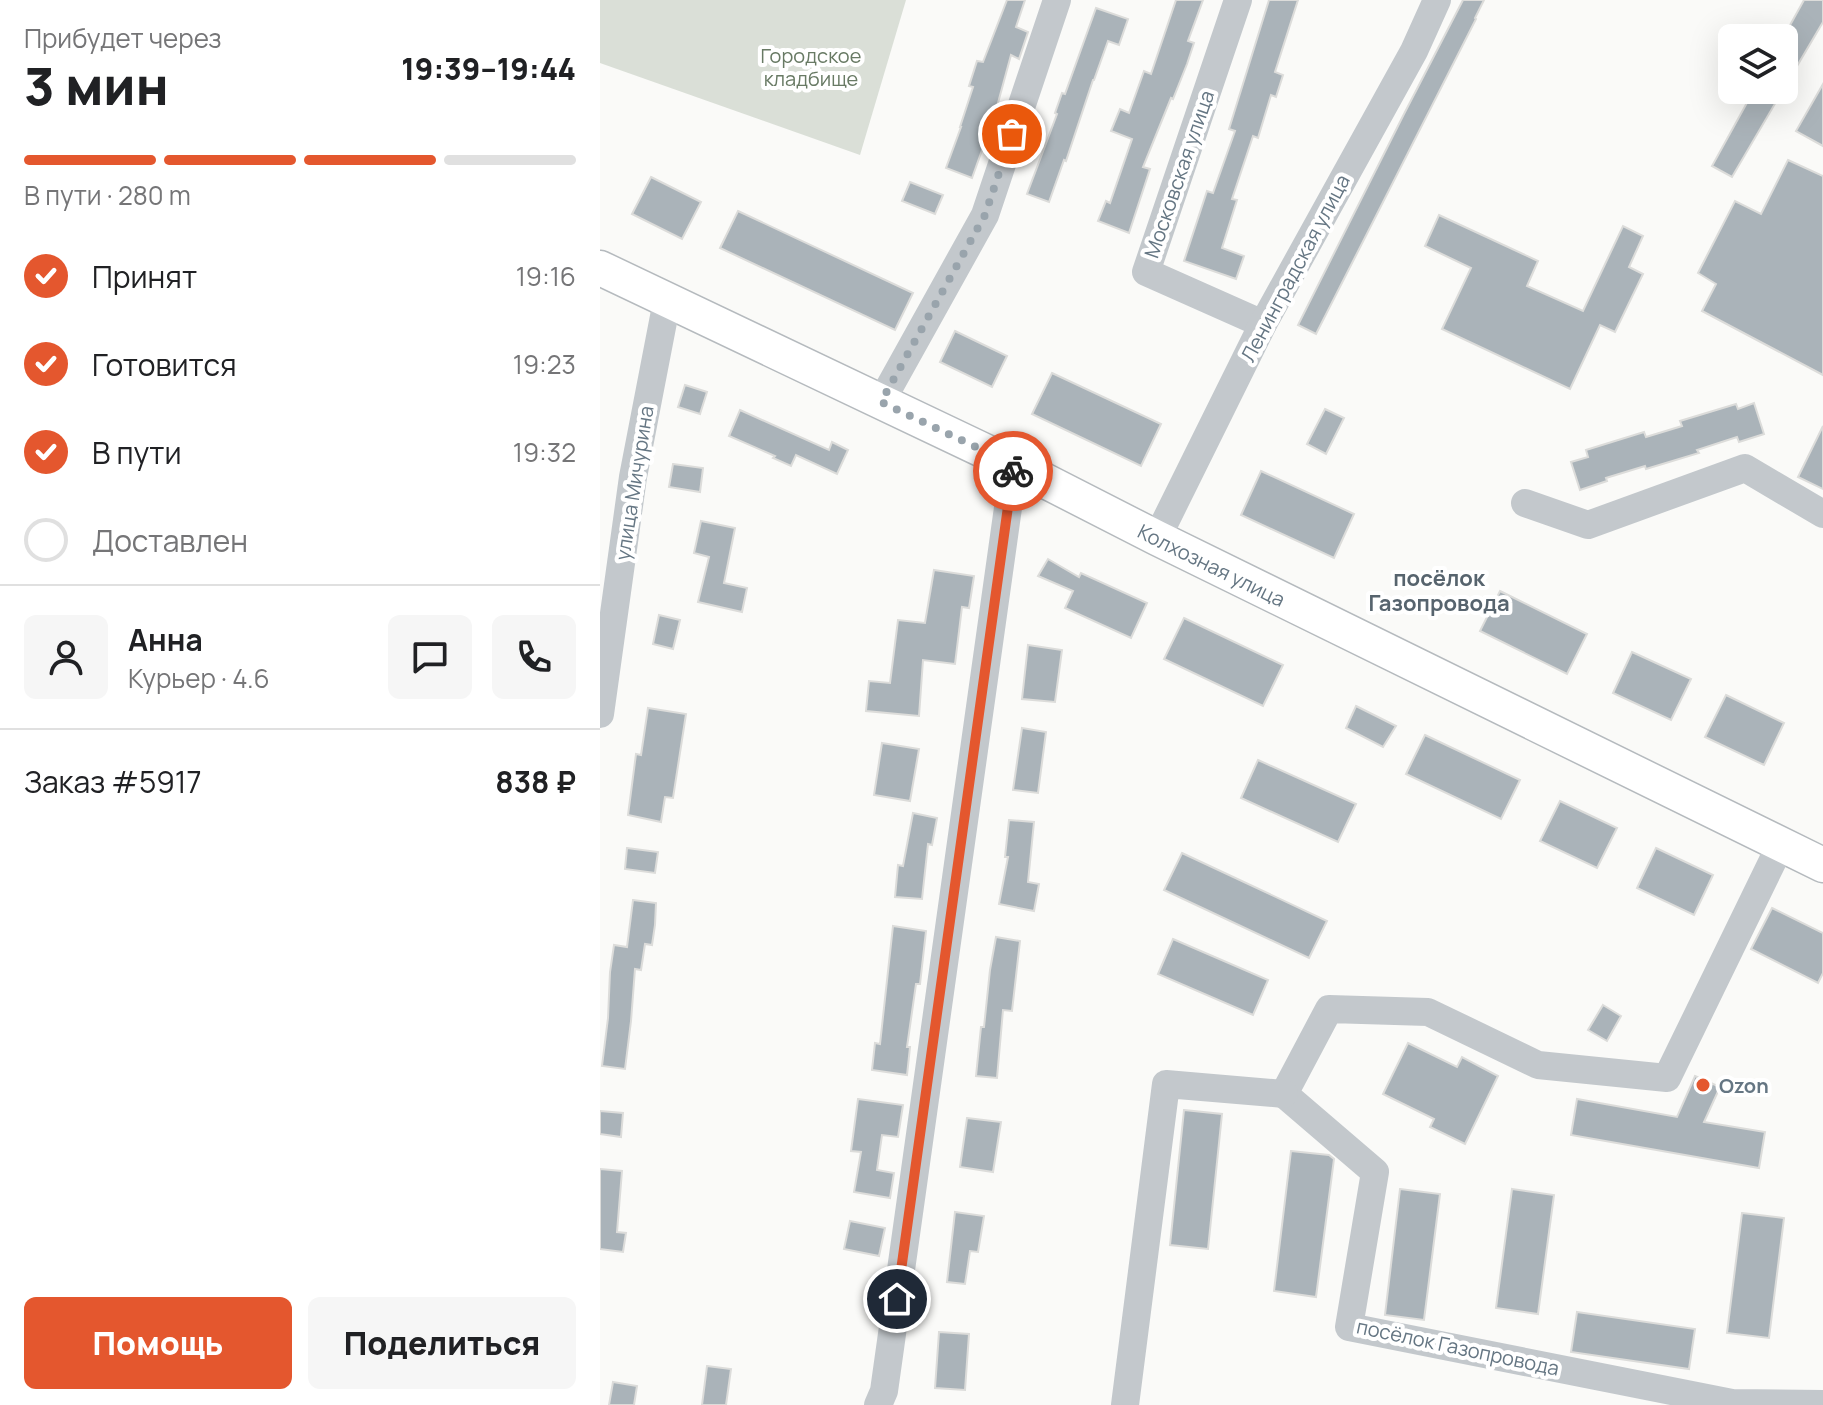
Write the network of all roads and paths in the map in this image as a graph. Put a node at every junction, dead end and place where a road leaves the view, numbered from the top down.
1 (1057, 0) edge
2 (1238, 0) edge
3 (1437, 0) edge
4 (600, 268) edge
5 (667, 301) junction
6 (1263, 324) junction
7 (881, 402) junction
8 (1014, 465) junction
9 (1525, 503) dead end
10 (1823, 514) edge
11 (1157, 538) junction
12 (600, 714) edge
13 (1781, 844) junction
14 (1823, 865) edge
15 (1284, 1094) junction
16 (1823, 1404) edge
17 (878, 1405) edge
18 (1125, 1405) edge

1 - 7 street
2 - 6 street, Московская улица
3 - 6 street, Ленинградская улица
4 - 5 main road, Колхозная улица
5 - 7 main road, Колхозная улица
5 - 12 street, улица Мичурина
6 - 11 street, Ленинградская улица
7 - 8 main road, Колхозная улица
8 - 11 main road, Колхозная улица
8 - 17 street
9 - 10 street
11 - 13 main road, Колхозная улица
13 - 14 main road, Колхозная улица
13 - 15 street
15 - 16 street, посёлок Газопровода
15 - 18 street

